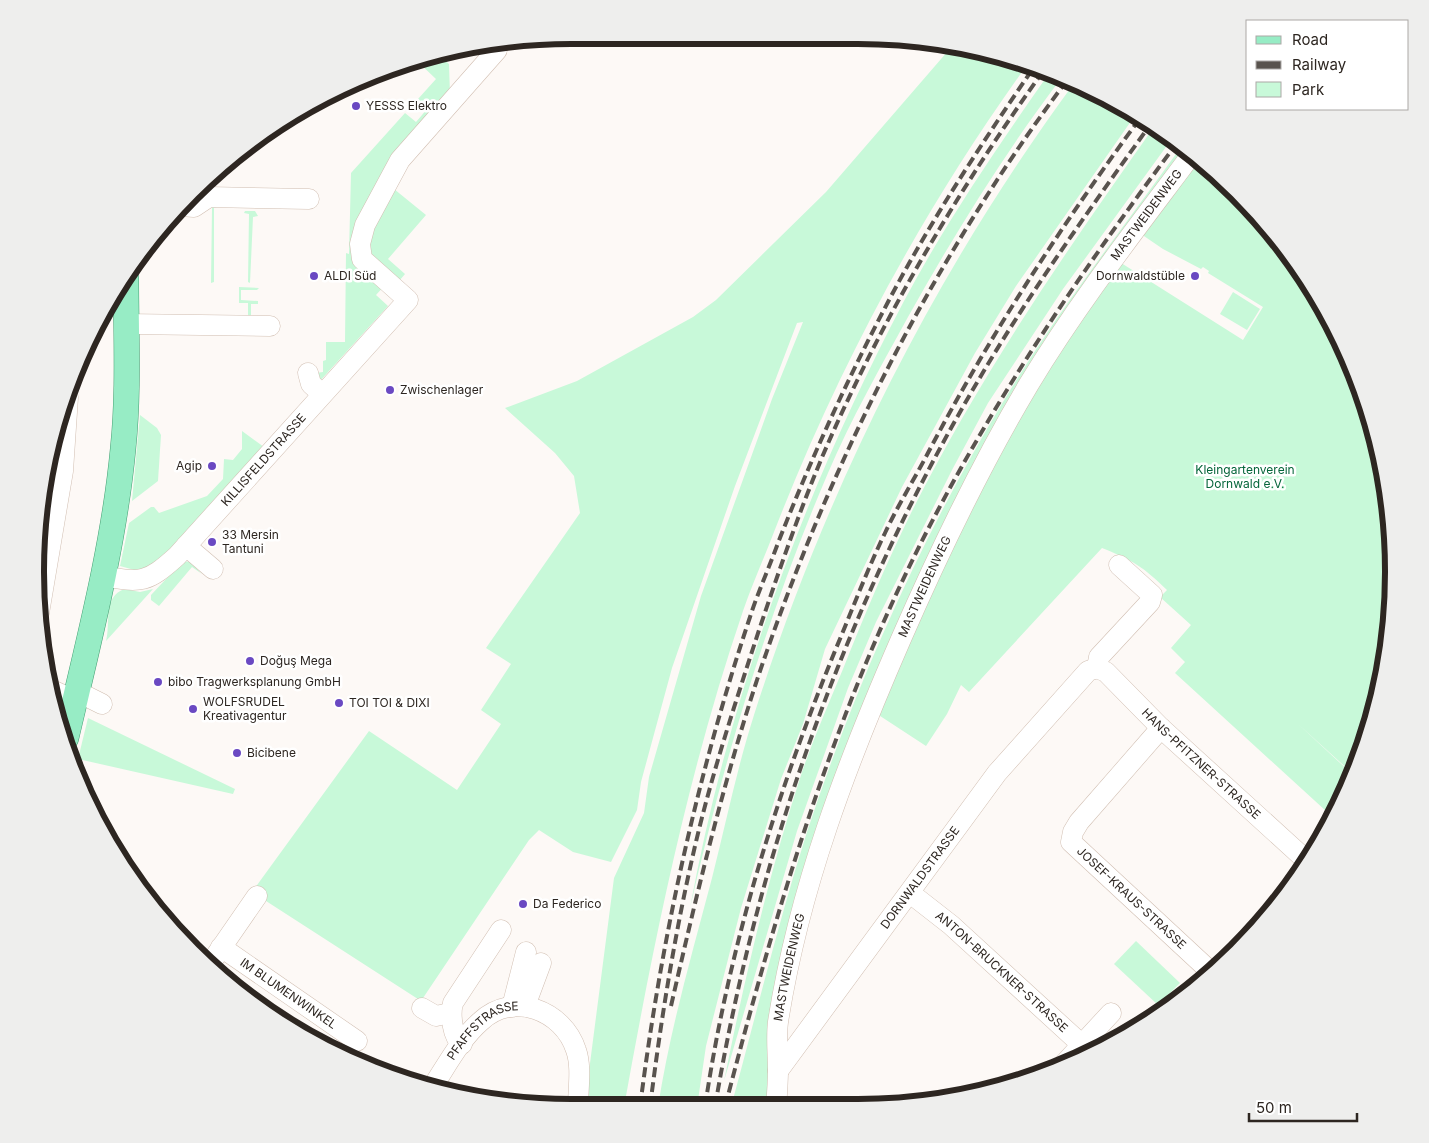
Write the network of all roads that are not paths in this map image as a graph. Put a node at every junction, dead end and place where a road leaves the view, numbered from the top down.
1 (497, 50) dead end
2 (1187, 160) edge
3 (309, 199) dead end
4 (190, 207) edge
5 (126, 289) edge
6 (126, 324) junction
7 (270, 326) dead end
8 (308, 373) dead end
9 (322, 394) junction
10 (66, 420) edge
11 (186, 546) junction
12 (1119, 565) dead end
13 (213, 569) dead end
14 (102, 576) junction
15 (44, 581) edge
16 (1097, 668) junction
17 (58, 691) edge
18 (75, 696) junction
19 (102, 704) dead end
20 (68, 728) edge
21 (1161, 728) junction
22 (1302, 856) edge
23 (910, 893) junction
24 (257, 896) dead end
25 (501, 930) dead end
26 (221, 947) junction
27 (534, 958) dead end
28 (213, 959) edge
29 (1206, 967) edge
30 (518, 1006) junction
31 (422, 1008) dead end
32 (450, 1013) junction
33 (1111, 1014) dead end
34 (357, 1041) dead end
35 (462, 1044) junction
36 (1088, 1046) edge
37 (1085, 1048) edge
38 (778, 1071) junction
39 (436, 1081) edge
40 (578, 1099) edge
41 (776, 1099) edge

1 - 9 street, KILLISFELDSTRASSE
2 - 38 street, MASTWEIDENWEG
3 - 4 street
5 - 6 main road
6 - 7 street
6 - 14 main road
8 - 9 street
9 - 11 street, KILLISFELDSTRASSE
10 - 15 street
11 - 13 street
11 - 14 street, KILLISFELDSTRASSE
12 - 16 street
14 - 18 main road
16 - 21 street, HANS-PFITZNER-STRASSE
16 - 23 street, DORNWALDSTRASSE
17 - 18 street
18 - 19 street
18 - 20 main road
21 - 22 street, HANS-PFITZNER-STRASSE
21 - 29 street, JOSEF-KRAUS-STRASSE
23 - 37 street, ANTON-BRUCKNER-STRASSE
23 - 38 street, DORNWALDSTRASSE
24 - 26 street
25 - 32 street
26 - 28 street
26 - 34 street, IM BLUMENWINKEL
27 - 30 street
30 - 35 street, PFAFFSTRASSE
30 - 40 street, PFAFFSTRASSE
31 - 32 street
32 - 35 street
33 - 36 street
35 - 39 street, PFAFFSTRASSE
38 - 41 street

